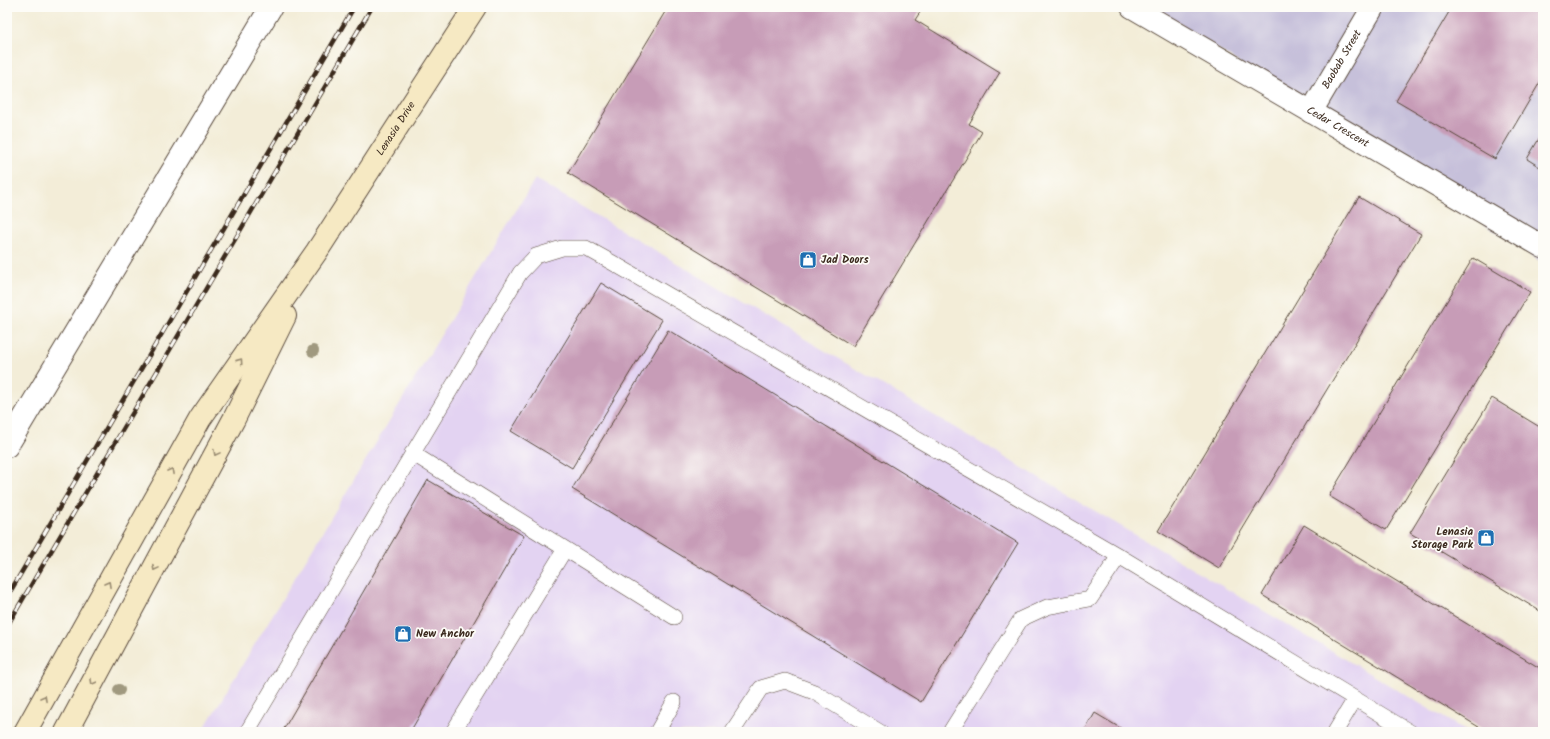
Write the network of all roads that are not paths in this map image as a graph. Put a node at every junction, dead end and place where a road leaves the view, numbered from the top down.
1 (271, 7) edge
2 (475, 7) edge
3 (1132, 7) edge
4 (1373, 7) edge
5 (1311, 112) junction
6 (1543, 247) edge
7 (317, 251) junction
8 (7, 446) edge
9 (412, 453) junction
10 (565, 549) junction
11 (1119, 556) junction
12 (674, 617) dead end
13 (1355, 699) junction
14 (674, 702) dead end
15 (25, 732) edge
16 (66, 732) edge
17 (247, 732) edge
18 (453, 732) edge
19 (657, 732) edge
20 (732, 732) edge
21 (880, 732) edge
22 (950, 732) edge
23 (1335, 732) edge
24 (1410, 732) edge

1 - 8 street
2 - 7 main road, Lenasia Drive
3 - 5 street, Cedar Crescent
4 - 5 street, Baobab Street
5 - 6 street, Cedar Crescent
15 -> 7 main road
7 -> 16 main road
9 - 10 lane
9 - 11 lane
9 - 17 lane
10 - 12 lane
10 - 18 lane
11 - 13 lane
11 - 22 lane
13 - 23 lane
13 - 24 lane
14 - 19 lane
20 - 21 lane

